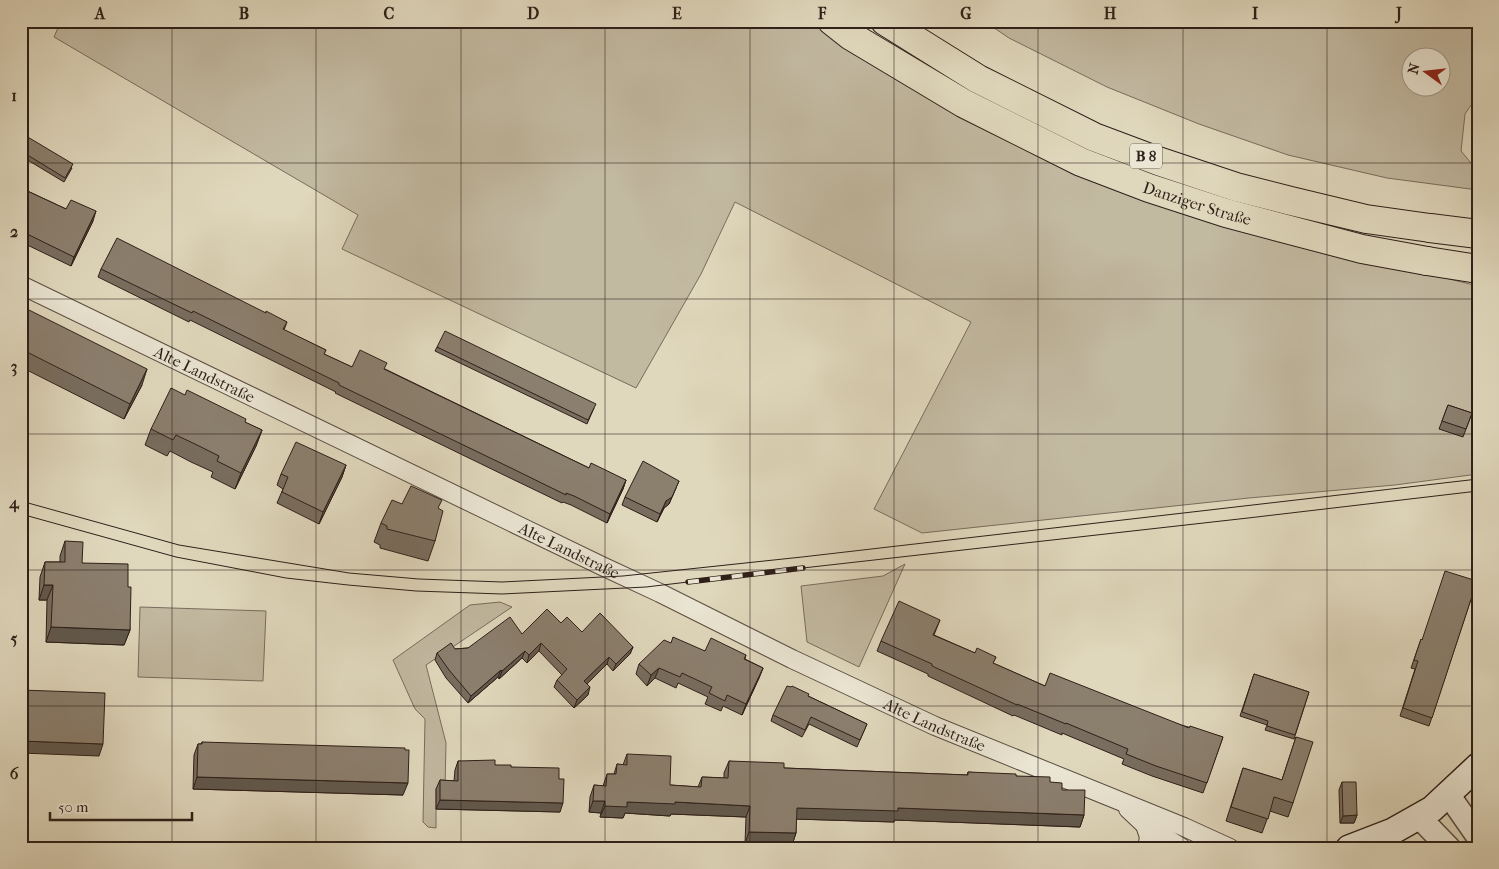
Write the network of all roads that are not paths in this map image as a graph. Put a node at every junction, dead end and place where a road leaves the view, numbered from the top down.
1 (832, 21) edge
2 (885, 21) edge
3 (1478, 234) edge
4 (1478, 269) edge
5 (21, 285) edge
6 (1478, 766) edge
7 (1448, 794) junction
8 (1123, 803) junction
9 (1419, 817) junction
10 (1145, 825) junction
11 (1478, 837) edge
12 (1147, 848) edge
13 (1182, 848) edge
14 (1230, 848) edge
15 (1349, 848) edge
16 (1449, 848) edge

1 - 4 main road, Danziger Straße / B 8
2 - 3 main road, Danziger Straße / B 8
5 - 8 street, Alte Landstraße
6 - 7 main road
7 - 9 main road
7 - 11 street
8 - 10 street, Alte Landstraße
8 - 14 street, Alte Landstraße
9 - 15 main road
9 - 16 street
10 - 12 street
10 - 13 street, Alte Landstraße

